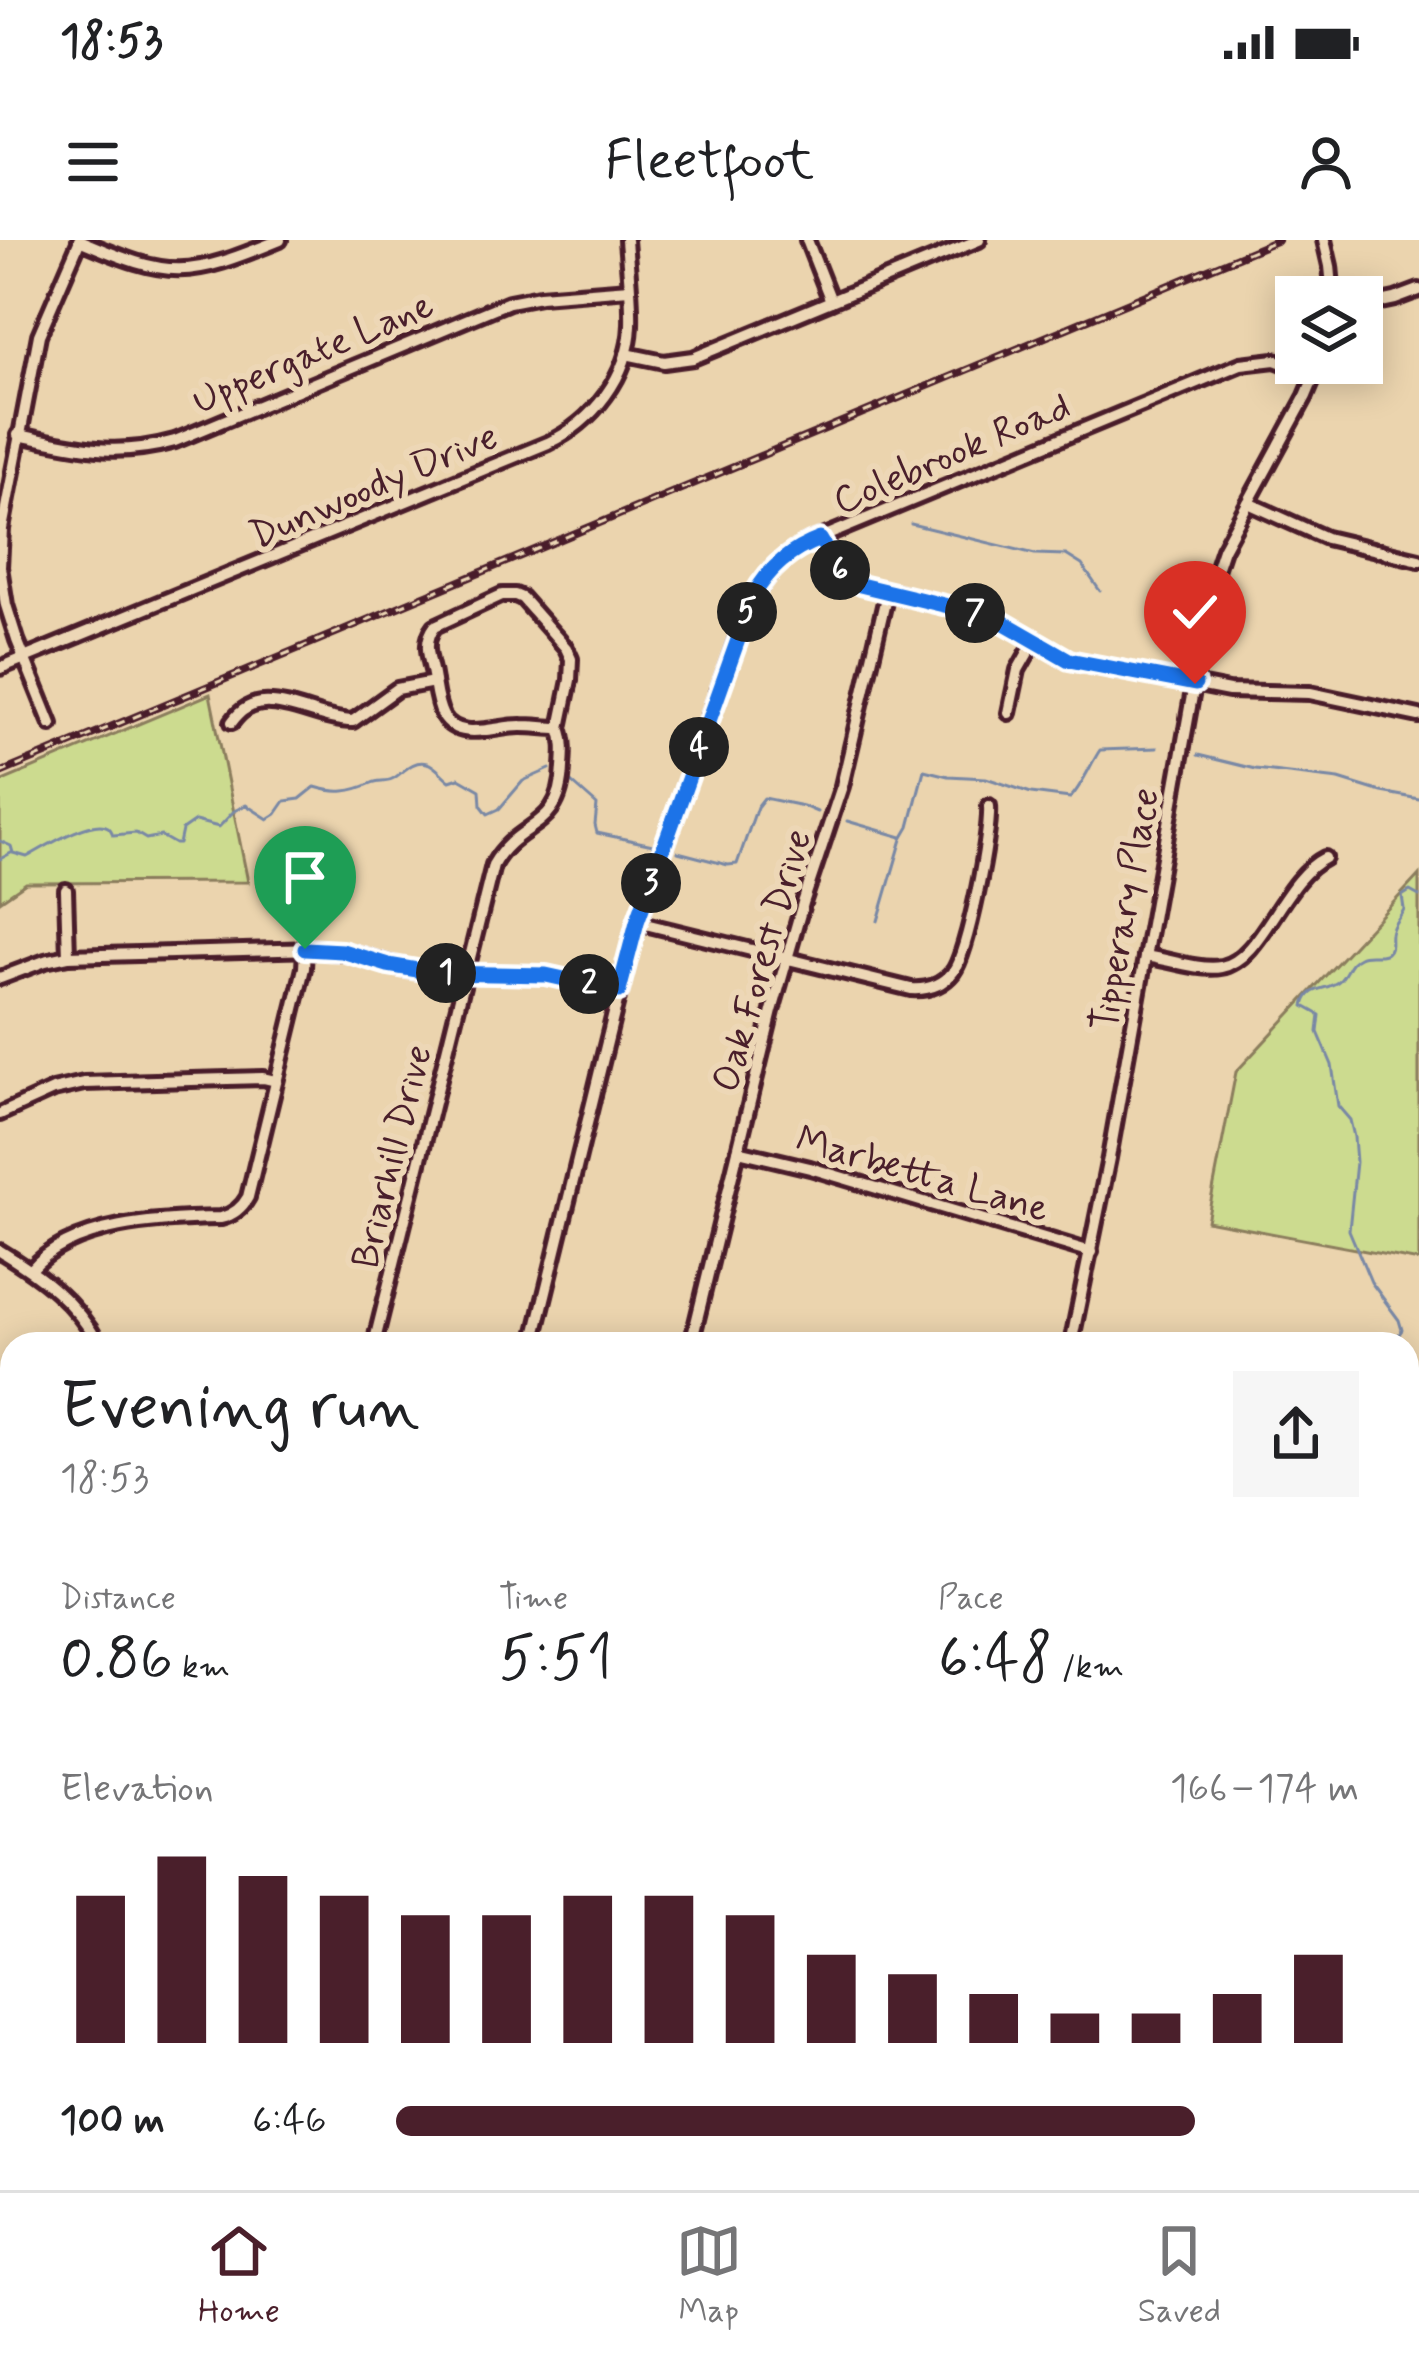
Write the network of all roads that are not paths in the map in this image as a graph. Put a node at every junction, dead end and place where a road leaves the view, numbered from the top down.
1 (80, 240) edge
2 (280, 240) edge
3 (626, 240) edge
4 (807, 240) edge
5 (979, 240) edge
6 (1324, 240) edge
7 (1330, 276) edge
8 (629, 290) junction
9 (1419, 290) edge
10 (831, 301) junction
11 (1383, 302) edge
12 (626, 355) junction
13 (1275, 360) edge
14 (1310, 384) edge
15 (18, 435) junction
16 (1248, 503) junction
17 (820, 539) junction
18 (1419, 560) edge
19 (887, 592) junction
20 (1035, 640) junction
21 (24, 658) junction
22 (0, 668) edge
23 (434, 682) junction
24 (1195, 684) junction
25 (1009, 713) dead end
26 (1419, 716) edge
27 (232, 722) dead end
28 (51, 724) dead end
29 (560, 728) junction
30 (989, 806) dead end
31 (1325, 858) dead end
32 (66, 890) dead end
33 (637, 922) junction
34 (305, 949) junction
35 (68, 956) junction
36 (1145, 956) junction
37 (787, 958) junction
38 (466, 974) junction
39 (0, 978) edge
40 (619, 991) junction
41 (276, 1081) junction
42 (0, 1114) edge
43 (738, 1151) junction
44 (0, 1252) edge
45 (1091, 1252) junction
46 (31, 1270) junction
47 (90, 1332) edge
48 (377, 1332) edge
49 (536, 1332) edge
50 (694, 1332) edge
51 (1073, 1332) edge

1 - 2 street
1 - 15 street
3 - 8 street, Dunwoody Drive
4 - 10 street
5 - 10 street
6 - 7 street
8 - 12 street, Dunwoody Drive
8 - 15 street, Uppergate Lane
9 - 11 street
10 - 12 street
12 - 21 street, Dunwoody Drive
13 - 17 street, Colebrook Road
14 - 16 street, Tipperary Place
15 - 21 street
16 - 18 street
16 - 24 street, Tipperary Place
17 - 19 street
17 - 33 street, Colebrook Road
19 - 20 street
19 - 37 street, Oak Forest Drive
20 - 24 street
20 - 25 street
21 - 22 street, Dunwoody Drive
21 - 28 street
23 - 27 street
23 - 29 street
23 - 29 street, Briarhill Drive
24 - 26 street
24 - 36 street, Tipperary Place
29 - 38 street, Briarhill Drive
30 - 37 street
31 - 36 street
32 - 35 street
33 - 37 street
33 - 40 street, Colebrook Road
34 - 35 street
34 - 38 street
34 - 41 street
35 - 39 street
36 - 45 street, Tipperary Place
37 - 43 street, Oak Forest Drive
38 - 40 street
38 - 48 street, Briarhill Drive
40 - 49 street, Colebrook Road
41 - 42 street
41 - 46 street
43 - 45 street, Marbetta Lane
43 - 50 street, Oak Forest Drive
44 - 46 street
45 - 51 street, Tipperary Place
46 - 47 street

